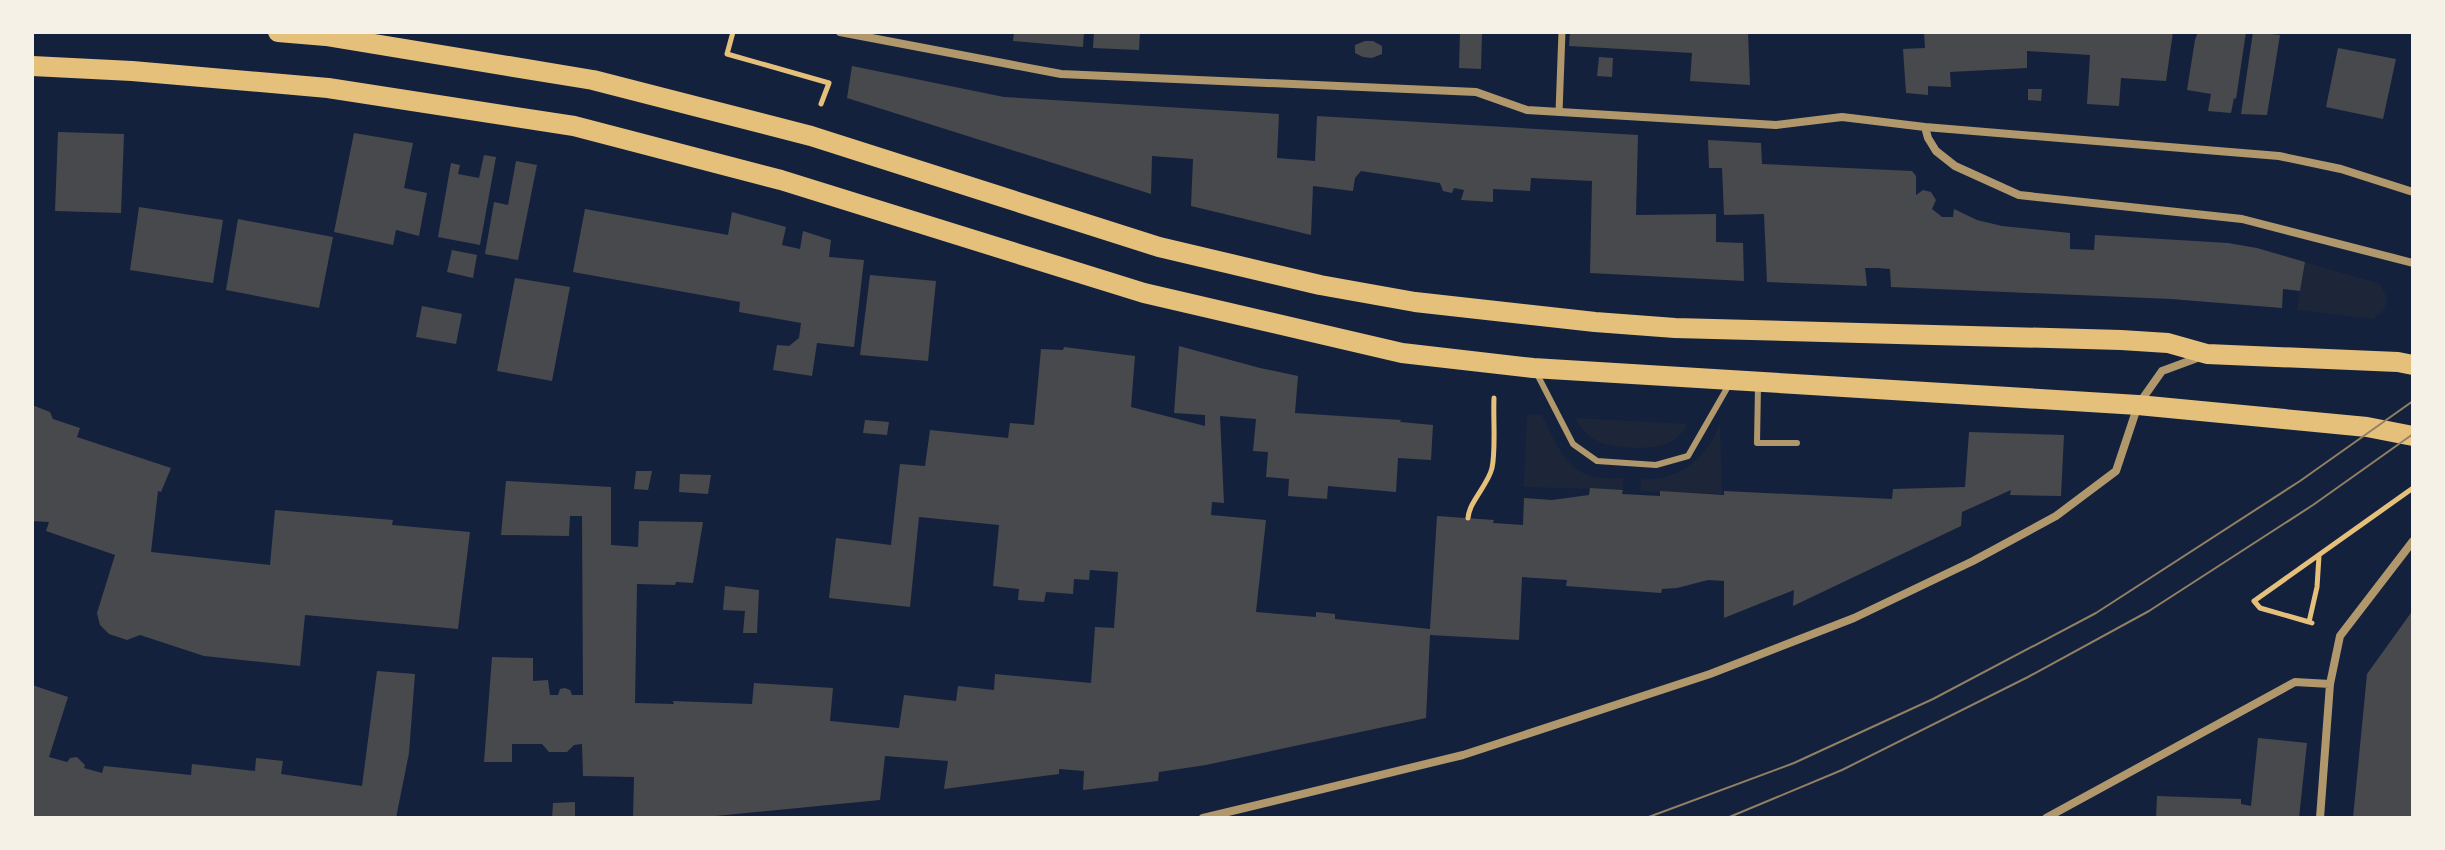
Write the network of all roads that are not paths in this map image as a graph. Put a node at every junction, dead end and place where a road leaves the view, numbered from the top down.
1 (278, 32) edge
2 (840, 32) edge
3 (1562, 32) edge
4 (32, 66) edge
5 (1559, 112) junction
6 (1925, 127) junction
7 (2413, 192) edge
8 (2413, 263) edge
9 (2207, 354) junction
10 (2413, 365) edge
11 (1533, 368) junction
12 (1731, 381) junction
13 (1758, 382) junction
14 (2138, 405) junction
15 (2413, 436) edge
16 (1797, 443) dead end
17 (2413, 541) edge
18 (2330, 684) junction
19 (1203, 818) edge
20 (2046, 818) edge
21 (2320, 818) edge

1 - 9 main road
2 - 5 street
3 - 5 street
4 - 11 main road
5 - 6 street
6 - 7 street
6 - 8 street
9 - 10 main road
9 - 14 street
11 - 12 main road
11 - 12 lane
12 - 13 main road
13 - 14 main road
13 - 16 lane
14 - 15 main road
14 - 19 street
17 - 18 street
18 - 20 street
18 - 21 street

